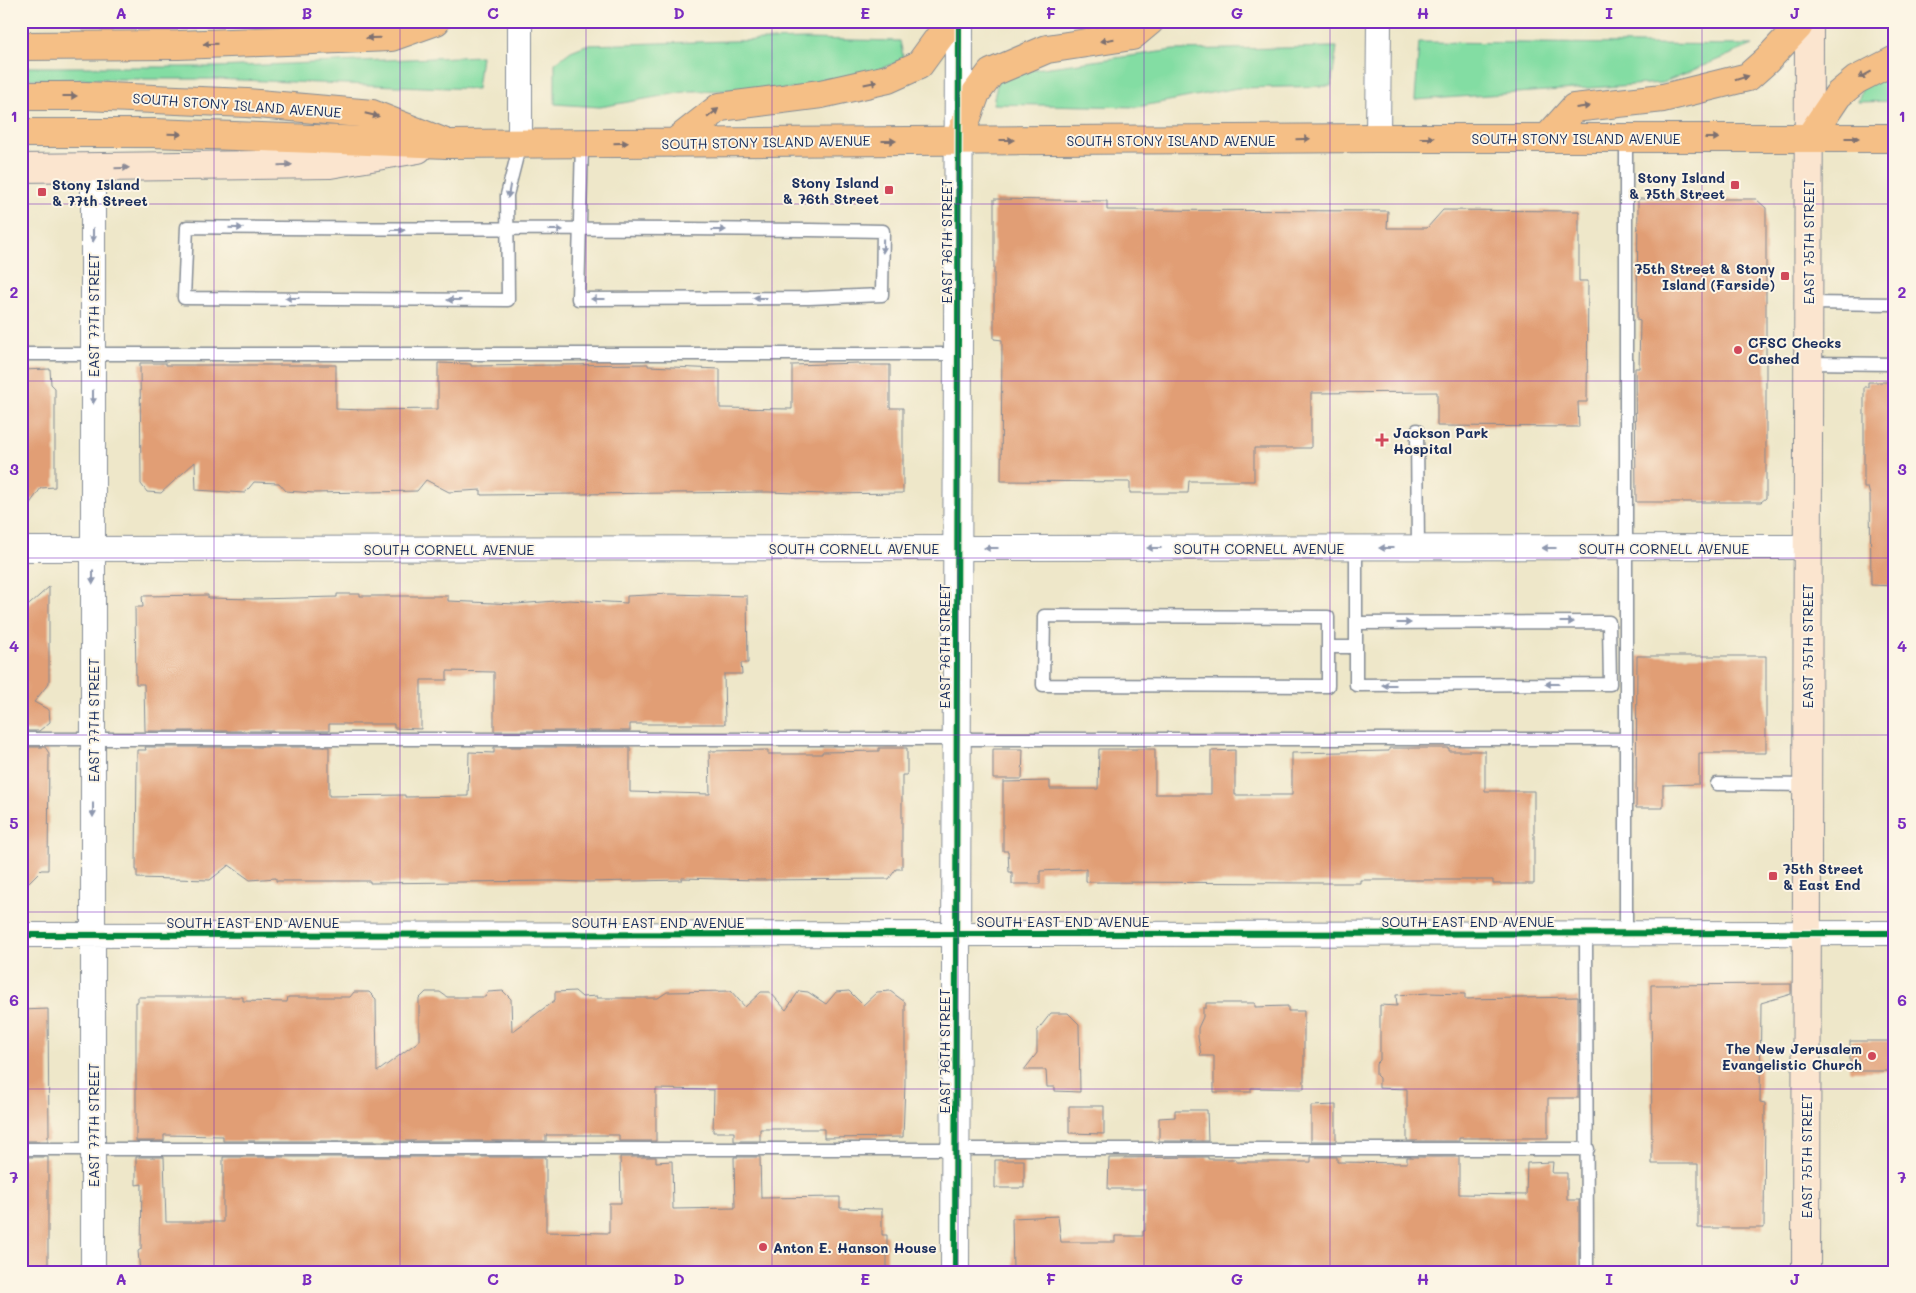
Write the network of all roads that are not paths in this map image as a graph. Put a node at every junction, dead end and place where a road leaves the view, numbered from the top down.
1 (436, 21) edge
2 (520, 21) edge
3 (951, 21) edge
4 (959, 21) edge
5 (1150, 21) edge
6 (1379, 21) edge
7 (1801, 21) edge
8 (1808, 21) edge
9 (21, 46) edge
10 (1895, 60) edge
11 (21, 96) edge
12 (21, 132) edge
13 (1378, 138) junction
14 (1547, 138) junction
15 (1626, 138) junction
16 (1809, 138) junction
17 (1895, 138) edge
18 (959, 140) junction
19 (674, 143) junction
20 (448, 144) junction
21 (520, 144) junction
22 (582, 144) junction
23 (21, 168) edge
24 (93, 168) junction
25 (508, 230) junction
26 (581, 230) junction
27 (1808, 303) junction
28 (1895, 304) edge
29 (21, 354) edge
30 (93, 354) junction
31 (958, 354) junction
32 (1808, 363) junction
33 (1895, 364) edge
34 (1417, 430) dead end
35 (1808, 547) junction
36 (957, 548) junction
37 (1356, 548) junction
38 (1418, 548) junction
39 (1626, 548) junction
40 (21, 549) edge
41 (93, 549) junction
42 (1610, 622) junction
43 (1626, 622) junction
44 (1356, 623) junction
45 (1328, 647) junction
46 (1356, 647) junction
47 (21, 739) edge
48 (93, 739) junction
49 (957, 739) junction
50 (1626, 739) junction
51 (1717, 784) dead end
52 (1807, 785) junction
53 (1586, 933) junction
54 (1626, 933) junction
55 (1806, 933) junction
56 (1895, 933) edge
57 (957, 934) junction
58 (21, 935) edge
59 (93, 935) junction
60 (1588, 1148) junction
61 (21, 1149) edge
62 (93, 1149) junction
63 (956, 1149) junction
64 (93, 1272) edge
65 (956, 1272) edge
66 (1587, 1272) edge
67 (1806, 1272) edge

1 -> 9 highway
2 - 21 street
19 -> 3 highway
4 - 18 street, EAST 76TH STREET
5 -> 18 highway
6 - 13 street
14 -> 7 highway
8 - 16 main road, EAST 75TH STREET
10 -> 16 highway
11 -> 20 highway, SOUTH STONY ISLAND AVENUE
12 -> 20 highway
13 -> 14 highway, SOUTH STONY ISLAND AVENUE
18 -> 13 highway, SOUTH STONY ISLAND AVENUE
14 - 15 highway, SOUTH STONY ISLAND AVENUE
15 -> 16 highway, SOUTH STONY ISLAND AVENUE
15 - 39 lane
16 -> 17 highway, SOUTH STONY ISLAND AVENUE
16 - 27 main road, EAST 75TH STREET
19 -> 18 highway, SOUTH STONY ISLAND AVENUE
18 - 31 street, EAST 76TH STREET
22 -> 19 highway, SOUTH STONY ISLAND AVENUE
20 - 21 highway, SOUTH STONY ISLAND AVENUE
24 -> 20 main road, SOUTH STONY ISLAND AVENUE
21 - 22 highway, SOUTH STONY ISLAND AVENUE
21 -> 25 lane
22 - 26 lane
23 - 24 main road, SOUTH STONY ISLAND AVENUE
24 -> 30 street, EAST 77TH STREET
25 -> 25 lane
25 -> 26 lane
26 -> 26 lane
27 - 28 lane
27 - 32 main road, EAST 75TH STREET
29 - 30 lane
30 - 31 lane
30 -> 41 street, EAST 77TH STREET
31 - 36 street, EAST 76TH STREET
32 - 33 lane
32 - 35 main road, EAST 75TH STREET
34 - 38 lane
35 - 39 street, SOUTH CORNELL AVENUE
35 - 52 main road, EAST 75TH STREET
37 -> 36 street, SOUTH CORNELL AVENUE
36 - 41 street, SOUTH CORNELL AVENUE
36 - 49 street, EAST 76TH STREET
38 -> 37 street, SOUTH CORNELL AVENUE
37 - 44 lane
39 -> 38 street, SOUTH CORNELL AVENUE
39 - 43 lane
40 - 41 street, SOUTH CORNELL AVENUE
41 -> 48 street, EAST 77TH STREET
42 - 43 lane
44 -> 42 lane
42 -> 46 lane
43 - 50 lane
44 - 46 lane
45 - 45 lane
45 - 46 lane
47 - 48 lane
48 - 49 lane
48 -> 59 street, EAST 77TH STREET
49 - 50 lane
49 - 57 street, EAST 76TH STREET
50 - 54 lane
51 - 52 lane
52 - 55 main road, EAST 75TH STREET
53 - 54 street, SOUTH EAST END AVENUE
53 - 57 street, SOUTH EAST END AVENUE
53 - 60 lane
54 - 55 street, SOUTH EAST END AVENUE
55 - 56 street, SOUTH EAST END AVENUE
55 - 67 main road, EAST 75TH STREET
57 - 59 street, SOUTH EAST END AVENUE
57 - 63 street, EAST 76TH STREET
58 - 59 street, SOUTH EAST END AVENUE
59 - 62 street, EAST 77TH STREET
60 - 63 lane
60 - 66 lane
61 - 62 lane
62 - 63 lane
62 - 64 street, EAST 77TH STREET
63 - 65 street, EAST 76TH STREET

